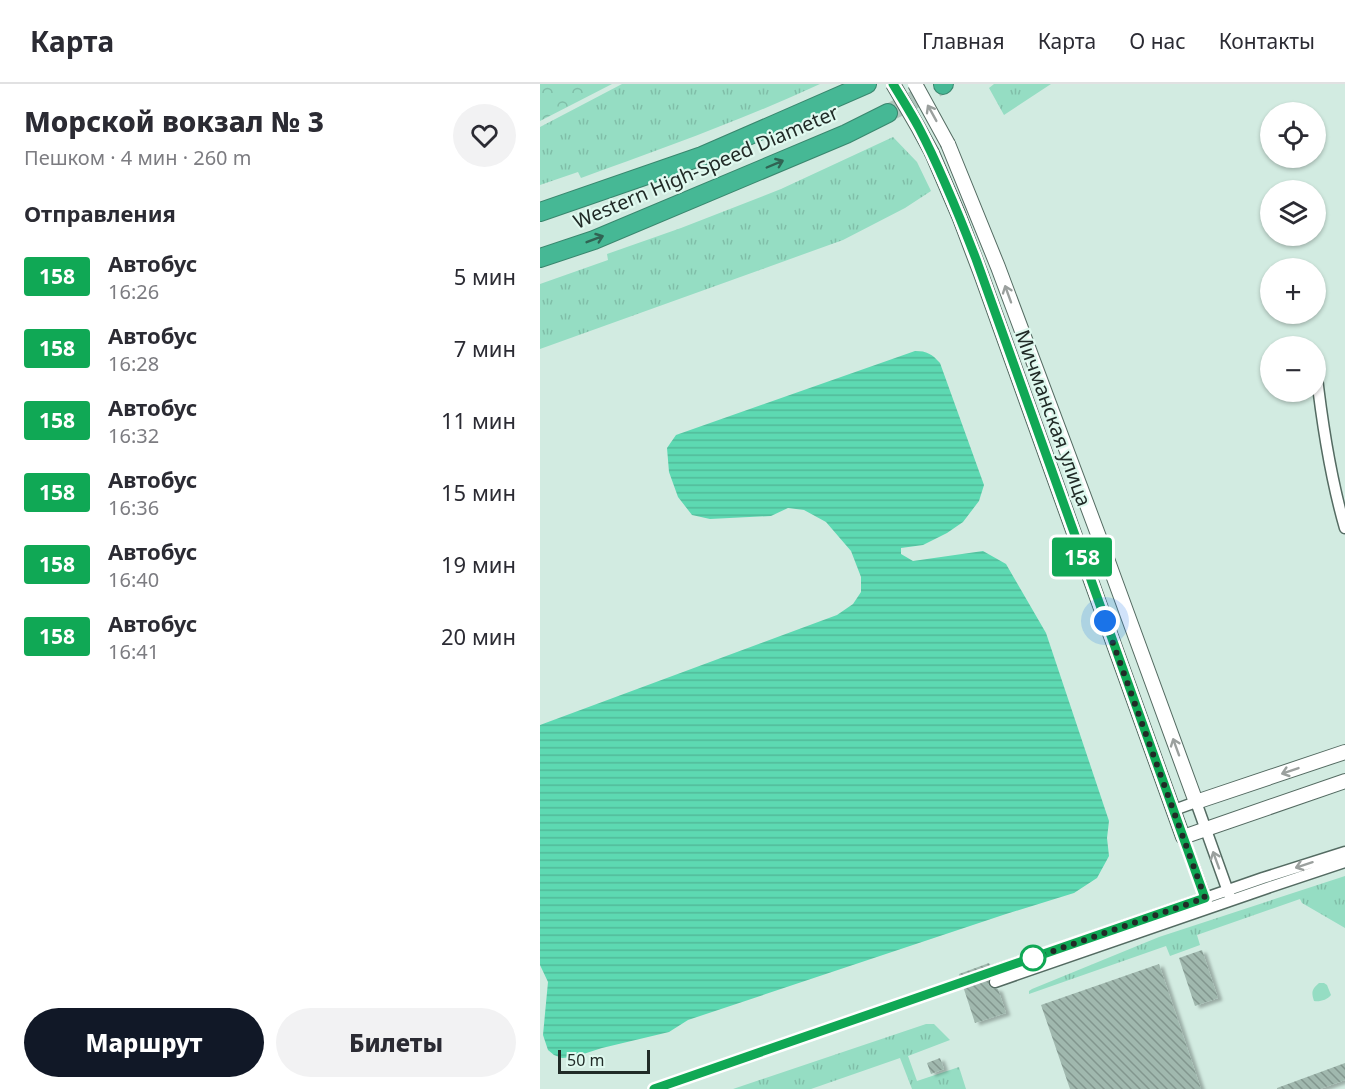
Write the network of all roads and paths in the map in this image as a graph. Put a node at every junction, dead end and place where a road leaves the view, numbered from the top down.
1 (867, 84) edge
2 (893, 84) edge
3 (915, 84) edge
4 (888, 113) tunnel mouth
5 (540, 212) edge
6 (540, 258) edge
7 (1320, 402) edge
8 (1345, 528) edge
9 (1345, 752) edge
10 (1345, 781) edge
11 (1196, 802) junction
12 (1174, 810) junction
13 (1205, 829) junction
14 (1183, 837) junction
15 (1345, 852) edge
16 (1345, 862) edge
17 (1229, 895) junction
18 (1207, 903) junction
19 (994, 977) dead end

1 - 5 highway, Western High-Speed Diameter
2 - 12 main road, Мичманская улица, bridge
11 -> 3 main road, Мичманская улица, bridge
6 -> 4 highway, Western High-Speed Diameter
7 - 8 street
9 -> 11 main road
10 - 13 main road
11 - 12 street
11 - 13 street, Мичманская улица
12 - 14 main road, Мичманская улица
13 - 14 main road
17 -> 13 street, Мичманская улица
14 - 18 street, Мичманская улица
15 -> 17 street
16 - 17 street
17 - 18 street
18 - 19 street

